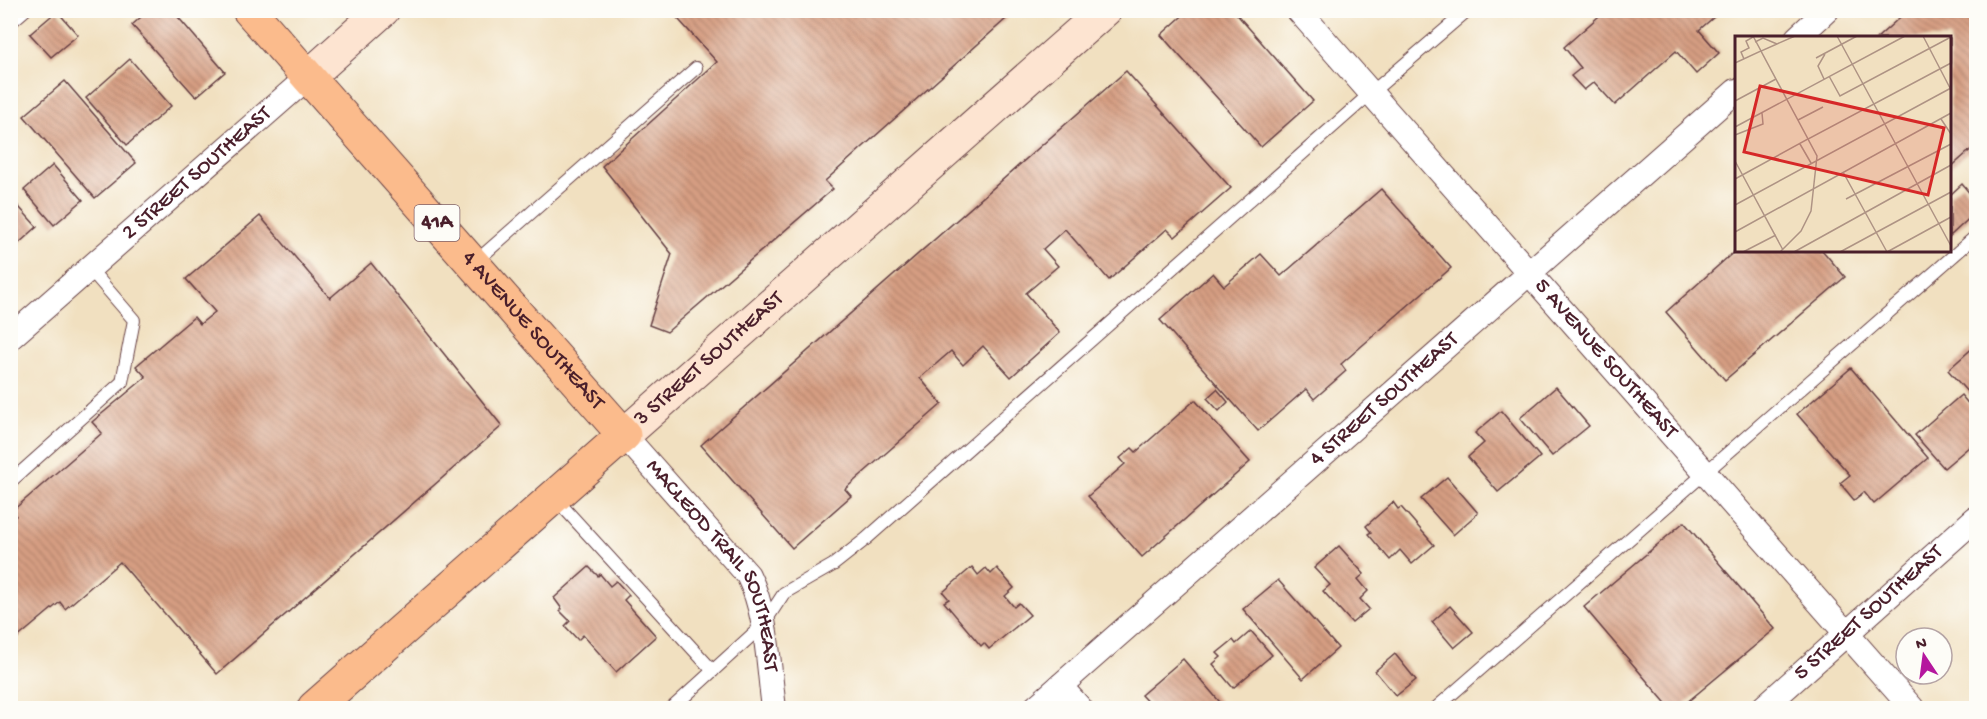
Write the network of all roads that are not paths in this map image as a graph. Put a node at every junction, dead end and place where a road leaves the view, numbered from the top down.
1 (25, 10) edge
2 (249, 10) edge
3 (383, 10) edge
4 (1105, 10) edge
5 (1298, 10) edge
6 (1468, 10) edge
7 (1827, 10) edge
8 (10, 23) edge
9 (1799, 36) edge
10 (696, 68) dead end
11 (308, 77) junction
12 (1371, 93) junction
13 (1735, 93) edge
14 (1977, 236) edge
15 (473, 264) junction
16 (90, 270) junction
17 (1529, 273) junction
18 (10, 339) edge
19 (624, 435) junction
20 (1704, 473) junction
21 (10, 482) edge
22 (554, 497) junction
23 (1977, 518) edge
24 (763, 625) junction
25 (1846, 635) junction
26 (713, 671) junction
27 (1060, 686) junction
28 (314, 708) edge
29 (672, 708) edge
30 (774, 708) edge
31 (1035, 708) edge
32 (1080, 708) edge
33 (1436, 708) edge
34 (1762, 708) edge
35 (1912, 708) edge

1 - 8 lane
2 - 11 main road, 4 AVENUE SOUTHEAST / 41A
3 - 11 street, 2 STREET SOUTHEAST
4 - 19 street, 3 STREET SOUTHEAST
5 - 12 street, 5 AVENUE SOUTHEAST
6 - 12 lane
7 - 9 street
10 - 15 lane
11 - 15 main road, 4 AVENUE SOUTHEAST / 41A
11 - 16 street, 2 STREET SOUTHEAST
12 - 17 street, 5 AVENUE SOUTHEAST
12 - 24 lane
13 - 17 street, 4 STREET SOUTHEAST
14 - 20 lane
15 - 19 main road, 4 AVENUE SOUTHEAST / 41A
16 - 18 street, 2 STREET SOUTHEAST
16 - 21 lane
17 - 20 street, 5 AVENUE SOUTHEAST
17 - 27 street, 4 STREET SOUTHEAST
19 - 22 main road, 3 STREET SOUTHEAST
19 - 24 street, MACLEOD TRAIL SOUTHEAST
20 - 25 street, 5 AVENUE SOUTHEAST
20 - 33 lane
22 - 26 lane
22 - 28 main road, 3 STREET SOUTHEAST
23 - 25 street, 5 STREET SOUTHEAST
24 - 26 lane
24 - 30 street, MACLEOD TRAIL SOUTHEAST
25 - 34 street, 5 STREET SOUTHEAST
25 - 35 street, 5 AVENUE SOUTHEAST
26 - 29 lane
27 - 31 street, 4 STREET SOUTHEAST
27 - 32 street

